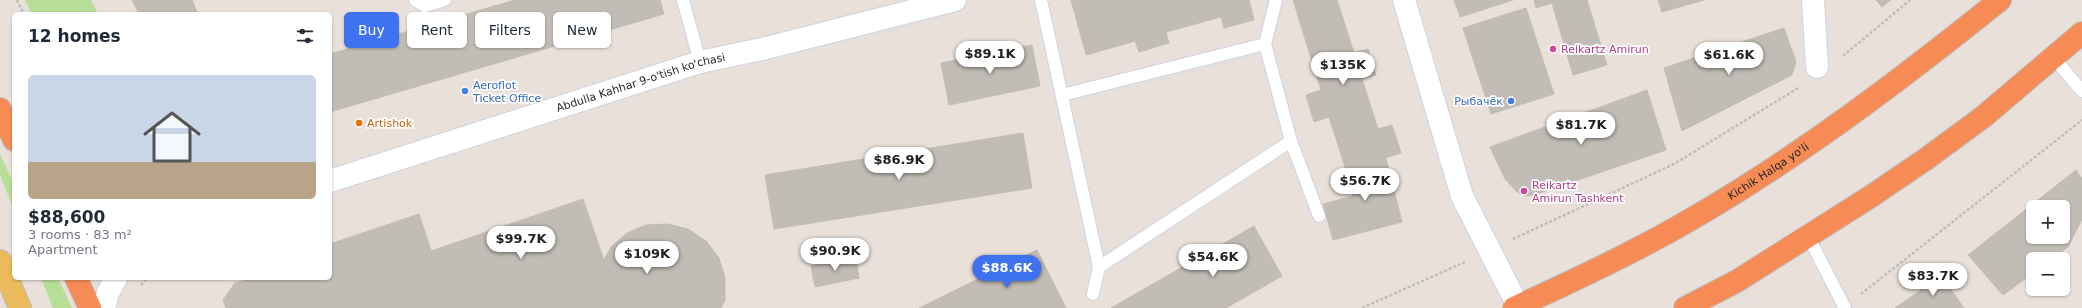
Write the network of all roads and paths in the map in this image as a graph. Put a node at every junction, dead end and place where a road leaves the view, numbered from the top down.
1 (17, 0) edge
2 (415, 0) edge
3 (445, 0) edge
4 (684, 0) edge
5 (955, 0) edge
6 (1041, 0) edge
7 (1276, 0) edge
8 (1404, 0) edge
9 (1813, 0) edge
10 (1910, 0) edge
11 (2000, 0) edge
12 (23, 12) edge
13 (2082, 33) edge
14 (1265, 44) junction
15 (2054, 58) junction
16 (1837, 61) dead end
17 (700, 62) junction
18 (1811, 75) joint
19 (2082, 91) edge
20 (1062, 95) junction
21 (0, 109) edge
22 (2082, 120) edge
23 (12, 136) edge
24 (1292, 141) junction
25 (332, 180) edge
26 (1319, 216) dead end
27 (1808, 236) junction
28 (1513, 239) dead end
29 (1468, 260) dead end
30 (0, 261) edge
31 (1100, 267) junction
32 (77, 280) edge
33 (115, 280) edge
34 (1093, 294) dead end
35 (1842, 302) edge
36 (1517, 307) edge
37 (20, 308) edge
38 (90, 308) edge
39 (104, 308) edge
40 (1362, 308) edge
41 (1686, 308) edge

1 - 12 path
2 - 3 lane
4 - 17 lane
5 - 17 street, Abdulla Kahhar 9-o'tish ko'chasi
6 - 20 lane
7 - 14 lane
8 - 36 street
9 - 18 street
10 - 16 path
11 - 36 highway, Kichik Halqa yo'li
13 - 15 highway
14 - 20 lane
14 - 24 lane
15 - 19 lane
15 - 27 highway
17 - 25 street, Abdulla Kahhar 9-o'tish ko'chasi
18 - 28 path
20 - 31 lane
21 - 23 highway
22 - 35 path
24 - 26 lane
24 - 31 lane
27 - 35 lane
27 - 41 highway
29 - 40 path
30 - 37 main road
31 - 34 lane
32 - 38 highway
33 - 39 street

